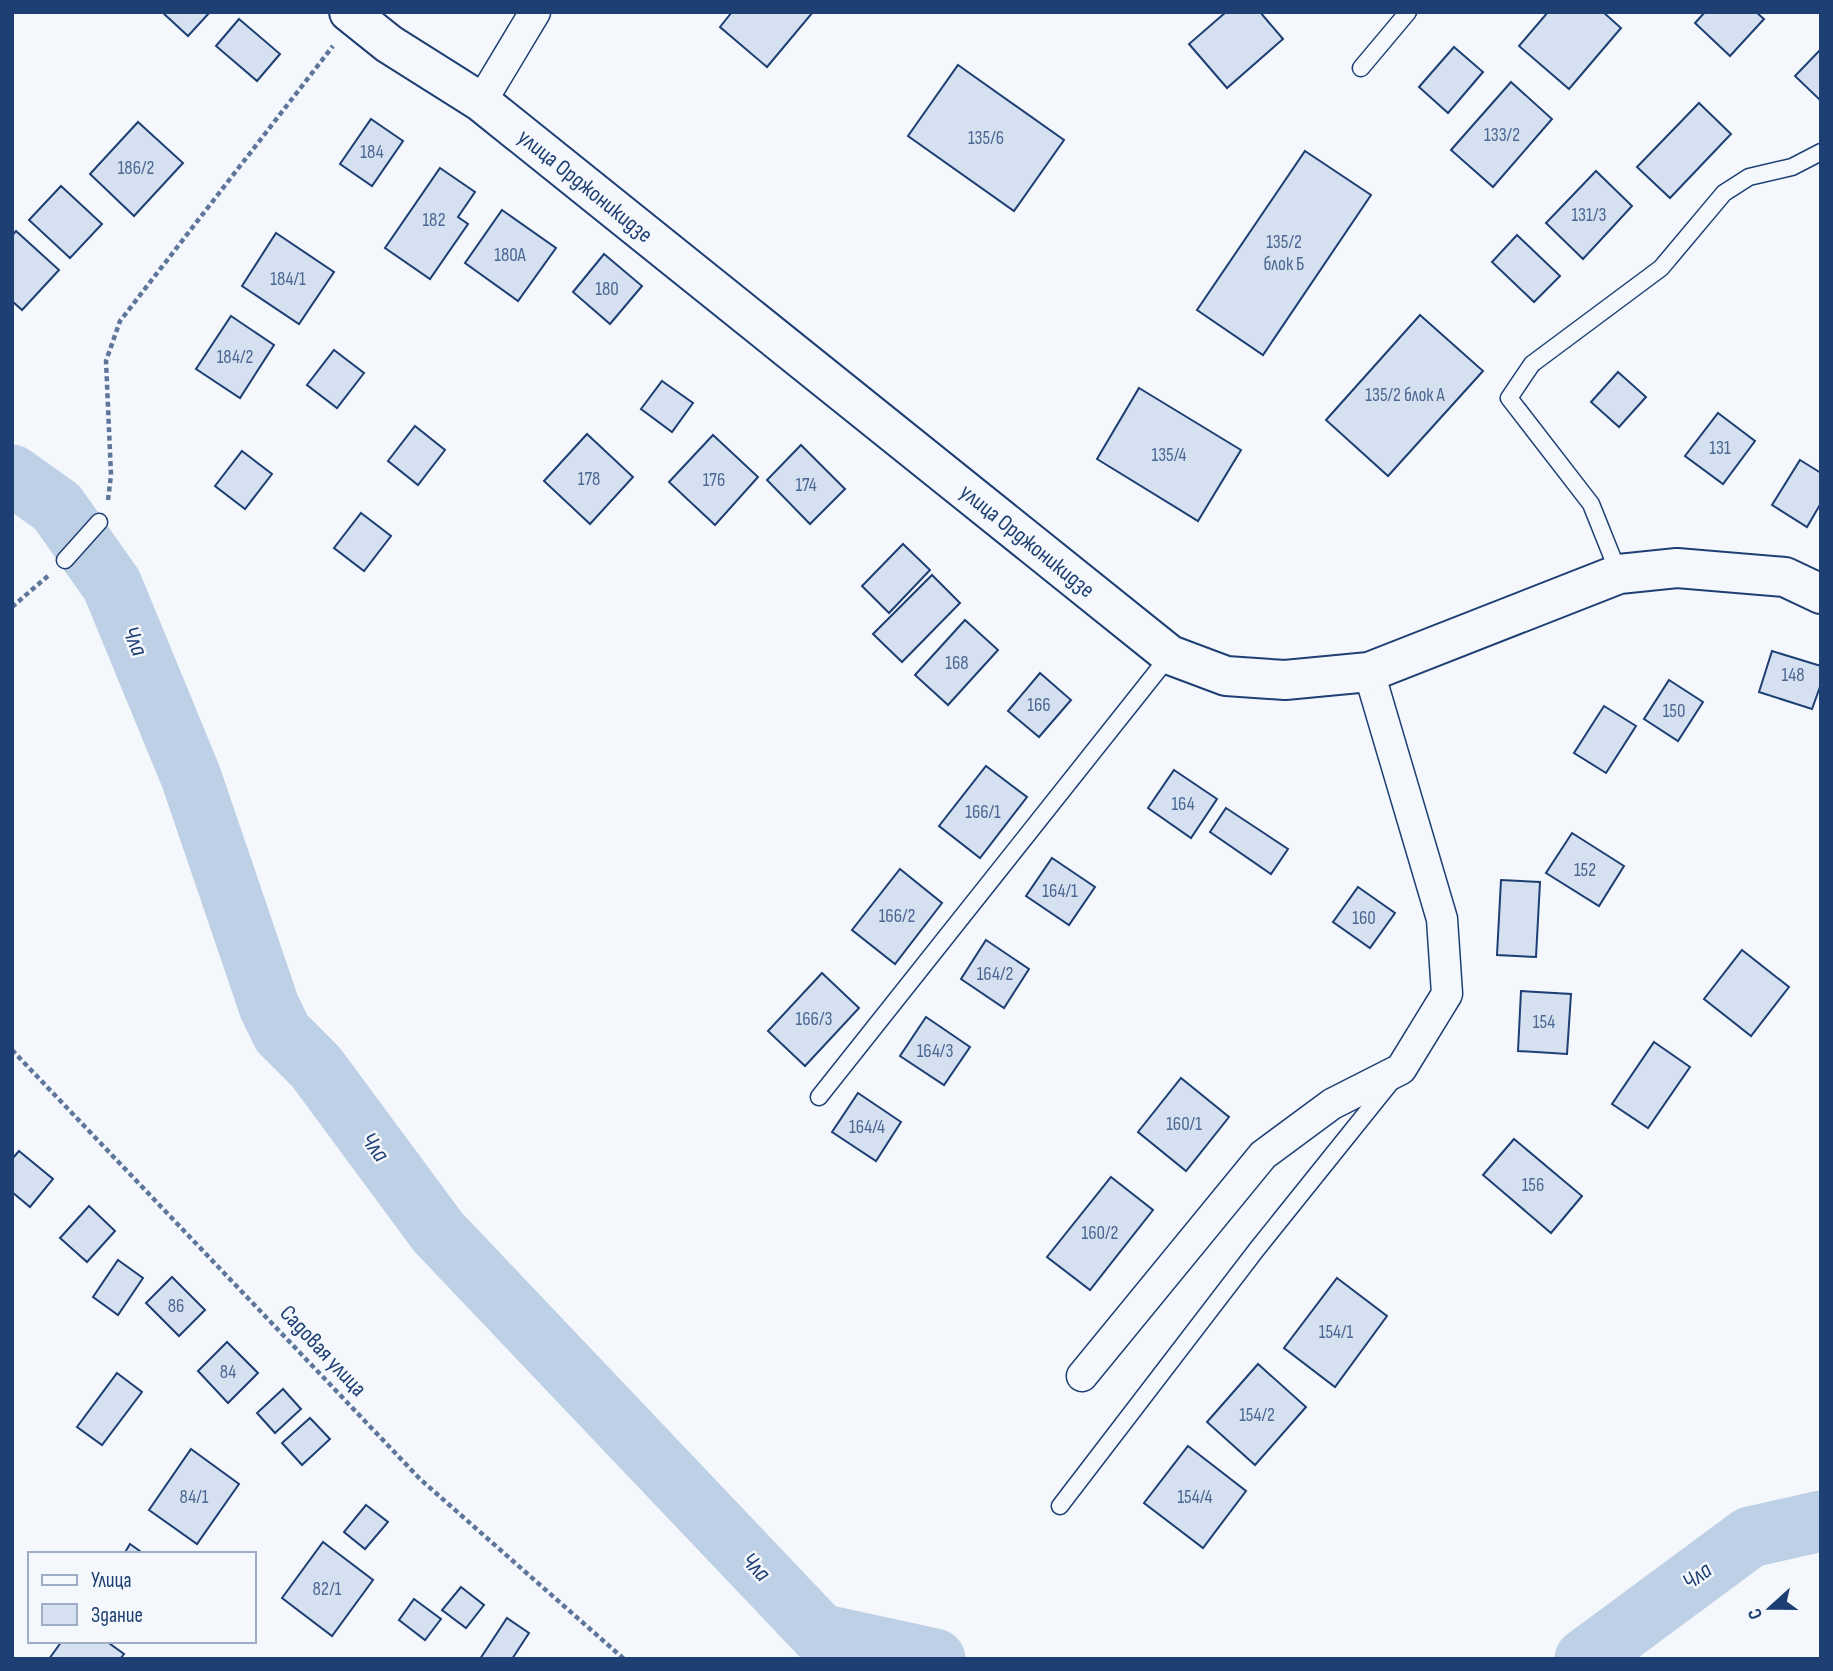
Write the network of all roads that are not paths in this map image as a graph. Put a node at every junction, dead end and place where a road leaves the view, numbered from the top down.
1 (535, 12) edge
2 (1408, 12) edge
3 (352, 15) edge
4 (1361, 68) dead end
5 (481, 102) junction
6 (1821, 152) edge
7 (99, 522) road end
8 (65, 560) road end
9 (1619, 574) junction
10 (1821, 594) edge
11 (1170, 655) junction
12 (1369, 672) junction
13 (1401, 1069) junction
14 (819, 1097) dead end
15 (1082, 1376) dead end
16 (1060, 1506) dead end

1 - 5 street
2 - 4 lane
3 - 5 street, улица Орджоникидзе
5 - 11 street, улица Орджоникидзе
6 - 9 lane
7 - 8 lane
9 - 10 street, улица Орджоникидзе
9 - 12 street, улица Орджоникидзе
11 - 12 street, улица Орджоникидзе
11 - 14 lane
12 - 13 street
13 - 15 street
13 - 16 lane

